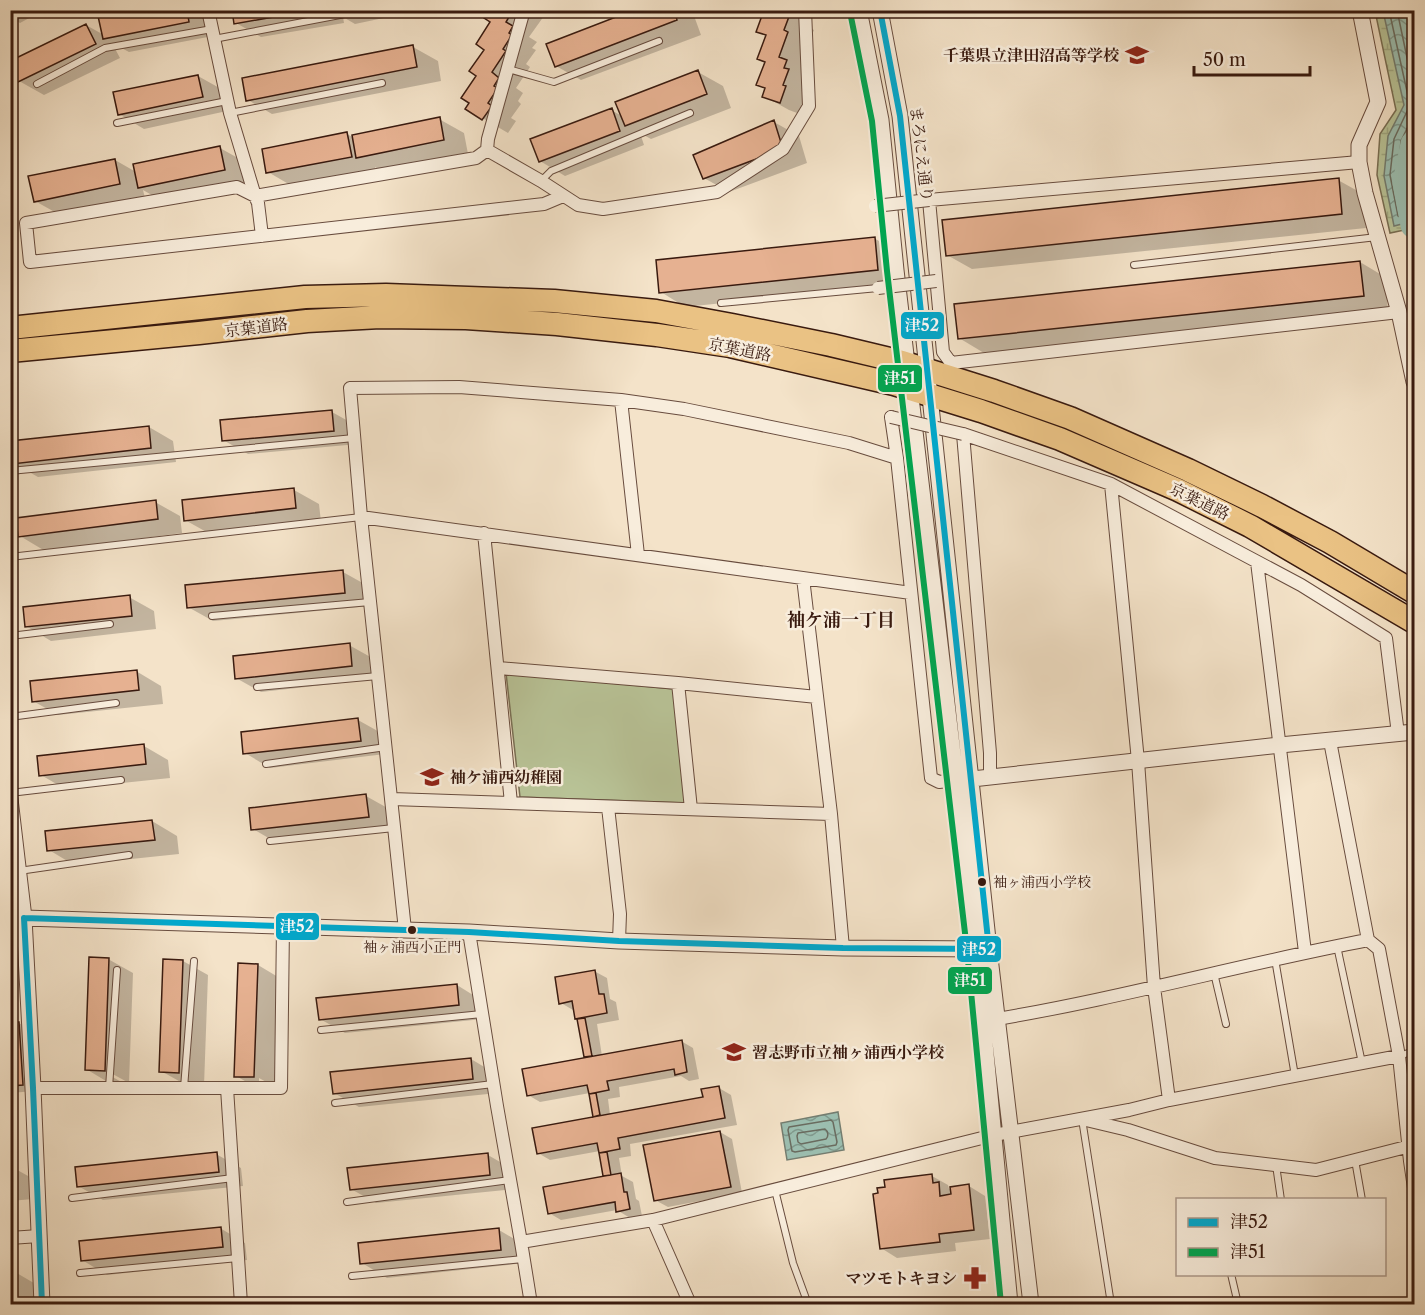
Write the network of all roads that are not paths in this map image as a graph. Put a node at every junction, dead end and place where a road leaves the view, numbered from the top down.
1 (208, 10) edge
2 (366, 10) edge
3 (524, 10) edge
4 (805, 10) edge
5 (859, 10) edge
6 (880, 10) edge
7 (1360, 10) edge
8 (213, 34) junction
9 (659, 41) dead end
10 (508, 69) junction
11 (382, 83) dead end
12 (37, 84) dead end
13 (229, 107) junction
14 (690, 113) dead end
15 (117, 123) dead end
16 (487, 150) junction
17 (1359, 162) junction
18 (541, 181) junction
19 (255, 196) junction
20 (563, 196) junction
21 (929, 200) junction
22 (875, 206) dead end
23 (262, 236) junction
24 (1378, 237) junction
25 (1134, 265) dead end
26 (936, 281) junction
27 (878, 288) joint
28 (721, 303) dead end
29 (1399, 312) junction
30 (10, 328) edge
31 (10, 351) edge
32 (918, 367) junction
33 (1414, 382) edge
34 (920, 392) junction
35 (621, 399) junction
36 (963, 434) junction
37 (354, 438) junction
38 (897, 458) junction
39 (10, 471) edge
40 (1111, 484) junction
41 (361, 517) junction
42 (484, 533) junction
43 (638, 555) junction
44 (10, 557) edge
45 (1257, 562) junction
46 (803, 578) junction
47 (1414, 592) edge
48 (911, 593) junction
49 (370, 602) junction
50 (212, 616) dead end
51 (1414, 622) edge
52 (110, 624) dead end
53 (10, 636) edge
54 (499, 668) junction
55 (378, 675) junction
56 (678, 683) junction
57 (257, 687) dead end
58 (818, 697) junction
59 (116, 703) dead end
60 (10, 717) edge
61 (1414, 732) edge
62 (1398, 734) junction
63 (1330, 741) junction
64 (1280, 745) junction
65 (386, 747) junction
66 (1138, 761) junction
67 (266, 764) dead end
68 (990, 777) junction
69 (122, 780) dead end
70 (964, 780) junction
71 (10, 793) edge
72 (10, 799) edge
73 (392, 799) junction
74 (511, 803) junction
75 (608, 807) junction
76 (691, 809) junction
77 (831, 814) junction
78 (395, 828) junction
79 (270, 841) dead end
80 (129, 855) dead end
81 (18, 871) junction
82 (17, 918) edge
83 (283, 926) junction
84 (405, 930) junction
85 (469, 932) junction
86 (1368, 940) junction
87 (620, 941) junction
88 (1337, 946) junction
89 (843, 948) junction
90 (983, 949) junction
91 (1305, 952) junction
92 (1275, 959) junction
93 (194, 961) dead end
94 (117, 970) dead end
95 (1214, 973) junction
96 (1154, 987) junction
97 (482, 1014) junction
98 (991, 1020) junction
99 (1226, 1024) dead end
100 (321, 1030) dead end
101 (1414, 1051) edge
102 (1400, 1056) junction
103 (1362, 1063) junction
104 (1295, 1076) junction
105 (493, 1084) junction
106 (33, 1088) junction
107 (110, 1088) junction
108 (184, 1088) junction
109 (227, 1088) junction
110 (1169, 1100) junction
111 (334, 1103) dead end
112 (1129, 1110) junction
113 (1082, 1119) junction
114 (1128, 1130) junction
115 (1011, 1132) junction
116 (994, 1135) junction
117 (1412, 1146) edge
118 (1355, 1160) junction
119 (1276, 1165) junction
120 (233, 1178) junction
121 (510, 1180) junction
122 (1414, 1188) edge
123 (775, 1190) junction
124 (72, 1198) dead end
125 (1281, 1198) edge
126 (1362, 1198) edge
127 (347, 1202) dead end
128 (653, 1220) junction
129 (39, 1236) junction
130 (10, 1238) edge
131 (521, 1242) junction
132 (238, 1258) junction
133 (524, 1259) junction
134 (80, 1273) dead end
135 (352, 1276) dead end
136 (1231, 1276) edge
137 (42, 1305) edge
138 (241, 1305) edge
139 (531, 1305) edge
140 (690, 1305) edge
141 (808, 1305) edge
142 (1010, 1305) edge
143 (1031, 1305) edge
144 (1111, 1305) edge
145 (1238, 1305) edge

1 - 8 street
2 - 8 lane
3 - 10 street
4 - 20 street
5 - 32 street, まろにえ通り
6 - 32 street, まろにえ通り
7 - 17 street
8 - 12 lane
8 - 13 street
9 - 10 lane
10 - 16 street
11 - 13 lane
13 - 15 lane
13 - 19 street
14 - 18 lane
16 - 18 street
16 - 19 street
17 - 21 street
17 - 24 street
18 - 20 street
19 - 23 street
19 - 23 street
20 - 23 street
21 - 22 street, bridge
21 - 26 street
24 - 25 lane
24 - 29 street
26 - 27 street, bridge
26 - 29 street
27 - 28 lane
29 - 33 street
30 - 32 highway, 京葉道路
31 - 34 highway, 京葉道路
32 - 34 street, まろにえ通り
32 - 34 street, まろにえ通り
32 - 47 highway, 京葉道路
34 - 51 highway, 京葉道路
34 - 70 street, まろにえ通り
34 - 70 street, まろにえ通り
35 - 37 street
35 - 38 street
35 - 43 street
36 - 38 street, bridge
36 - 40 street
36 - 68 street
37 - 39 lane
37 - 41 street
38 - 48 street
40 - 45 street
40 - 66 street
41 - 42 street
41 - 44 lane
41 - 49 street
42 - 43 street
42 - 54 street
43 - 46 street
45 - 62 street
45 - 64 street
46 - 48 street
46 - 58 street
48 - 70 street
49 - 50 lane
49 - 55 street
52 - 53 lane
54 - 56 street
54 - 74 street
55 - 57 lane
55 - 65 street
56 - 58 street
56 - 76 street
58 - 77 street
59 - 60 lane
61 - 62 street
62 - 63 street
63 - 64 street
63 - 86 street
64 - 66 street
64 - 91 street
65 - 67 lane
65 - 73 street
66 - 68 street
66 - 96 street
68 - 70 street
69 - 71 lane
70 - 90 street, まろにえ通り
72 - 81 street
73 - 74 street
73 - 78 street
74 - 75 street
75 - 76 street
75 - 87 street
76 - 77 street
77 - 89 street
78 - 79 lane
78 - 84 street
80 - 81 lane
81 - 82 street
82 - 83 street
82 - 106 street
83 - 84 street
83 - 109 street
84 - 85 street
85 - 87 street
85 - 97 street
86 - 88 street
86 - 102 street
87 - 89 street
88 - 91 street
88 - 103 lane
89 - 90 street
90 - 98 street, まろにえ通り
91 - 92 street
92 - 95 street
92 - 104 lane
93 - 108 lane
94 - 107 lane
95 - 96 street
95 - 99 lane
96 - 98 street
96 - 110 street
97 - 100 lane
97 - 105 street
98 - 115 street, まろにえ通り
98 - 116 street, まろにえ通り
101 - 102 lane
102 - 103 street
102 - 117 street
103 - 104 street
104 - 110 street
105 - 111 lane
105 - 121 street
106 - 107 street
106 - 129 street
107 - 108 street
108 - 109 street
109 - 120 street
110 - 112 street
112 - 113 street
112 - 114 street
113 - 114 street
113 - 115 street
113 - 144 lane
114 - 119 street
115 - 116 street
115 - 143 street, まろにえ通り
116 - 123 street
116 - 142 street, まろにえ通り
117 - 118 street
117 - 122 street
118 - 119 street
118 - 126 lane
119 - 125 lane
120 - 124 lane
120 - 132 street
121 - 127 lane
121 - 131 street
123 - 128 street
123 - 141 lane
128 - 131 street
128 - 140 street
129 - 130 street
129 - 137 street
131 - 133 street
132 - 134 lane
132 - 138 street
133 - 135 lane
133 - 139 street
136 - 145 lane

